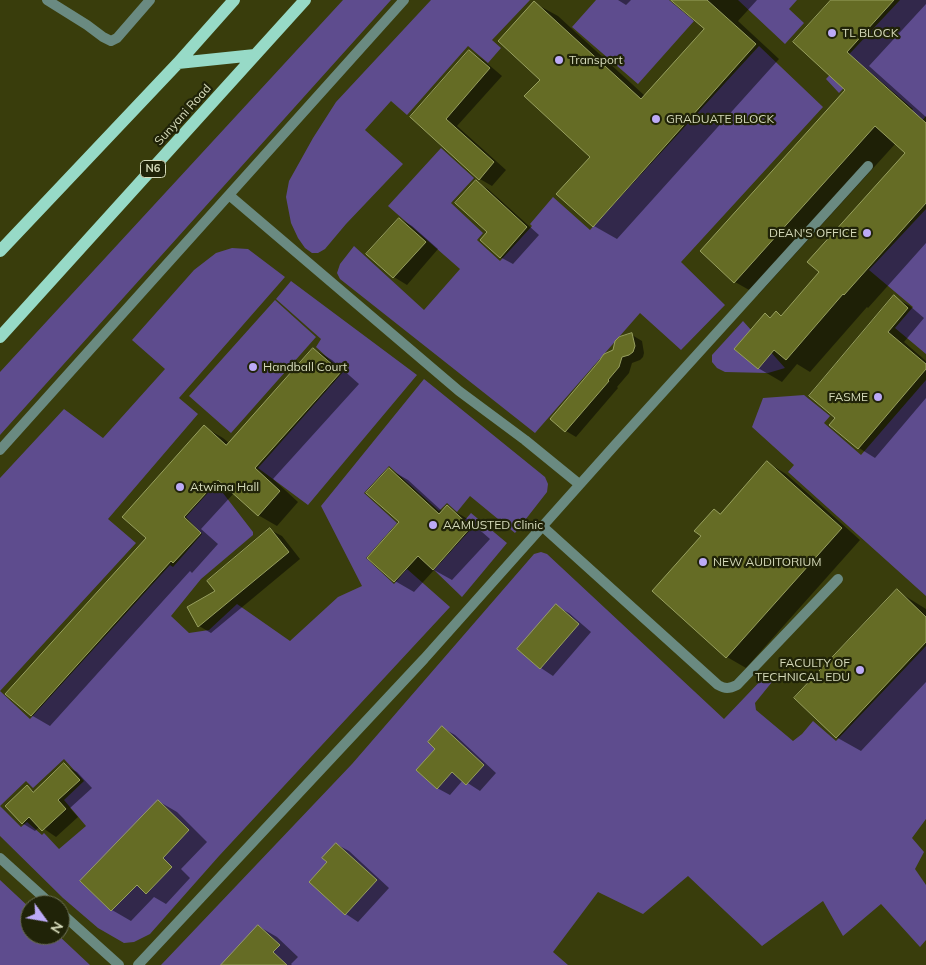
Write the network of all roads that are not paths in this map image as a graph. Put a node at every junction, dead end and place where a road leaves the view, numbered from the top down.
1 (47, 0) edge
2 (150, 0) edge
3 (234, 0) edge
4 (305, 0) edge
5 (404, 0) edge
6 (255, 55) junction
7 (178, 63) junction
8 (868, 166) dead end
9 (229, 195) junction
10 (0, 251) edge
11 (0, 337) edge
12 (0, 450) edge
13 (580, 484) junction
14 (542, 526) junction
15 (838, 579) dead end
16 (0, 858) edge
17 (41, 895) edge
18 (70, 921) edge
19 (119, 965) edge
20 (138, 965) edge

1 - 2 street
3 - 7 main road
4 - 6 main road, Sunyani Road / N6
5 - 9 street
6 - 7 main road
6 - 11 main road, Sunyani Road / N6
7 - 10 main road
8 - 13 street
9 - 12 street
9 - 13 street
13 - 14 street
14 - 15 street
14 - 20 street
16 - 17 street
18 - 19 street

